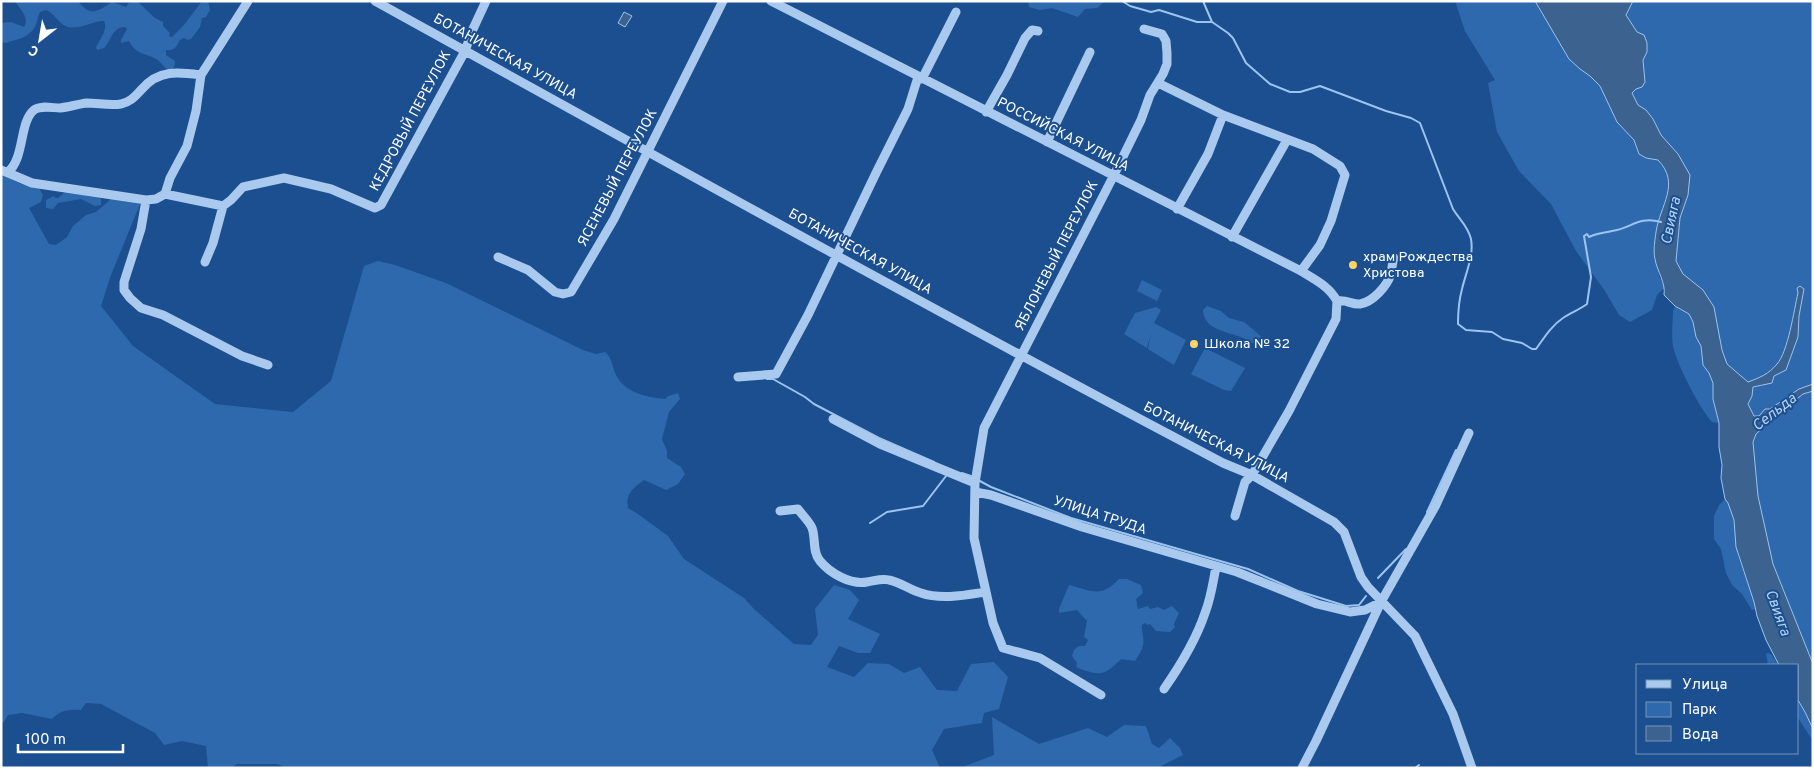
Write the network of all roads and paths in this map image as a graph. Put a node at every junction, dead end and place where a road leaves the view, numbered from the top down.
1 (248, 1) edge
2 (375, 1) edge
3 (486, 1) edge
4 (723, 1) edge
5 (771, 1) edge
6 (956, 12) dead end
7 (1144, 28) dead end
8 (1038, 31) dead end
9 (465, 51) junction
10 (1090, 52) dead end
11 (202, 75) junction
12 (920, 78) junction
13 (1158, 82) junction
14 (986, 112) junction
15 (1223, 115) junction
16 (1287, 140) junction
17 (1047, 142) junction
18 (648, 153) junction
19 (5, 171) edge
20 (1114, 175) junction
21 (165, 194) junction
22 (146, 200) junction
23 (223, 206) junction
24 (1177, 209) junction
25 (1232, 237) junction
26 (837, 255) junction
27 (498, 257) dead end
28 (1394, 258) dead end
29 (205, 262) dead end
30 (1301, 271) junction
31 (1337, 301) junction
32 (1021, 356) junction
33 (268, 366) dead end
34 (738, 377) dead end
35 (833, 419) dead end
36 (1469, 434) dead end
37 (1252, 475) junction
38 (975, 488) junction
39 (780, 511) dead end
40 (1234, 516) dead end
41 (1216, 567) junction
42 (986, 592) junction
43 (1381, 602) junction
44 (1164, 689) dead end
45 (1101, 695) dead end
46 (1302, 768) edge
47 (1472, 768) edge

1 - 11 street
2 - 9 street, БОТАНИЧЕСКАЯ УЛИЦА
3 - 9 street, КЕДРОВЫЙ ПЕРЕУЛОК
4 - 18 street, ЯСЕНЕВЫЙ ПЕРЕУЛОК
5 - 12 street, РОССИЙСКАЯ УЛИЦА
6 - 12 street
7 - 13 street, ЯБЛОНЕВЫЙ ПЕРЕУЛОК
8 - 14 street
9 - 18 street, БОТАНИЧЕСКАЯ УЛИЦА
9 - 23 street, КЕДРОВЫЙ ПЕРЕУЛОК
10 - 17 street
11 - 19 street
11 - 21 street
12 - 14 street, РОССИЙСКАЯ УЛИЦА
12 - 26 street
13 - 15 street
13 - 20 street, ЯБЛОНЕВЫЙ ПЕРЕУЛОК
14 - 17 street, РОССИЙСКАЯ УЛИЦА
15 - 16 street
15 - 24 street
16 - 25 street
16 - 30 street
17 - 20 street, РОССИЙСКАЯ УЛИЦА
18 - 26 street, БОТАНИЧЕСКАЯ УЛИЦА
18 - 27 street, ЯСЕНЕВЫЙ ПЕРЕУЛОК
19 - 22 street
20 - 24 street, РОССИЙСКАЯ УЛИЦА
20 - 32 street, ЯБЛОНЕВЫЙ ПЕРЕУЛОК
21 - 22 street
21 - 23 street
22 - 33 street
23 - 29 street
24 - 25 street, РОССИЙСКАЯ УЛИЦА
25 - 30 street, РОССИЙСКАЯ УЛИЦА
26 - 32 street, БОТАНИЧЕСКАЯ УЛИЦА
26 - 34 street
28 - 31 street
30 - 31 street, РОССИЙСКАЯ УЛИЦА
31 - 37 street
32 - 37 street, БОТАНИЧЕСКАЯ УЛИЦА
32 - 38 street, ЯБЛОНЕВЫЙ ПЕРЕУЛОК
35 - 38 street, УЛИЦА ТРУДА
36 - 43 street
37 - 40 street
37 - 43 street, БОТАНИЧЕСКАЯ УЛИЦА
38 - 41 street, УЛИЦА ТРУДА
38 - 42 street, ЯБЛОНЕВЫЙ ПЕРЕУЛОК
39 - 42 street
41 - 43 street, УЛИЦА ТРУДА
41 - 44 street
42 - 45 street, ЯБЛОНЕВЫЙ ПЕРЕУЛОК
43 - 46 street
43 - 47 street

